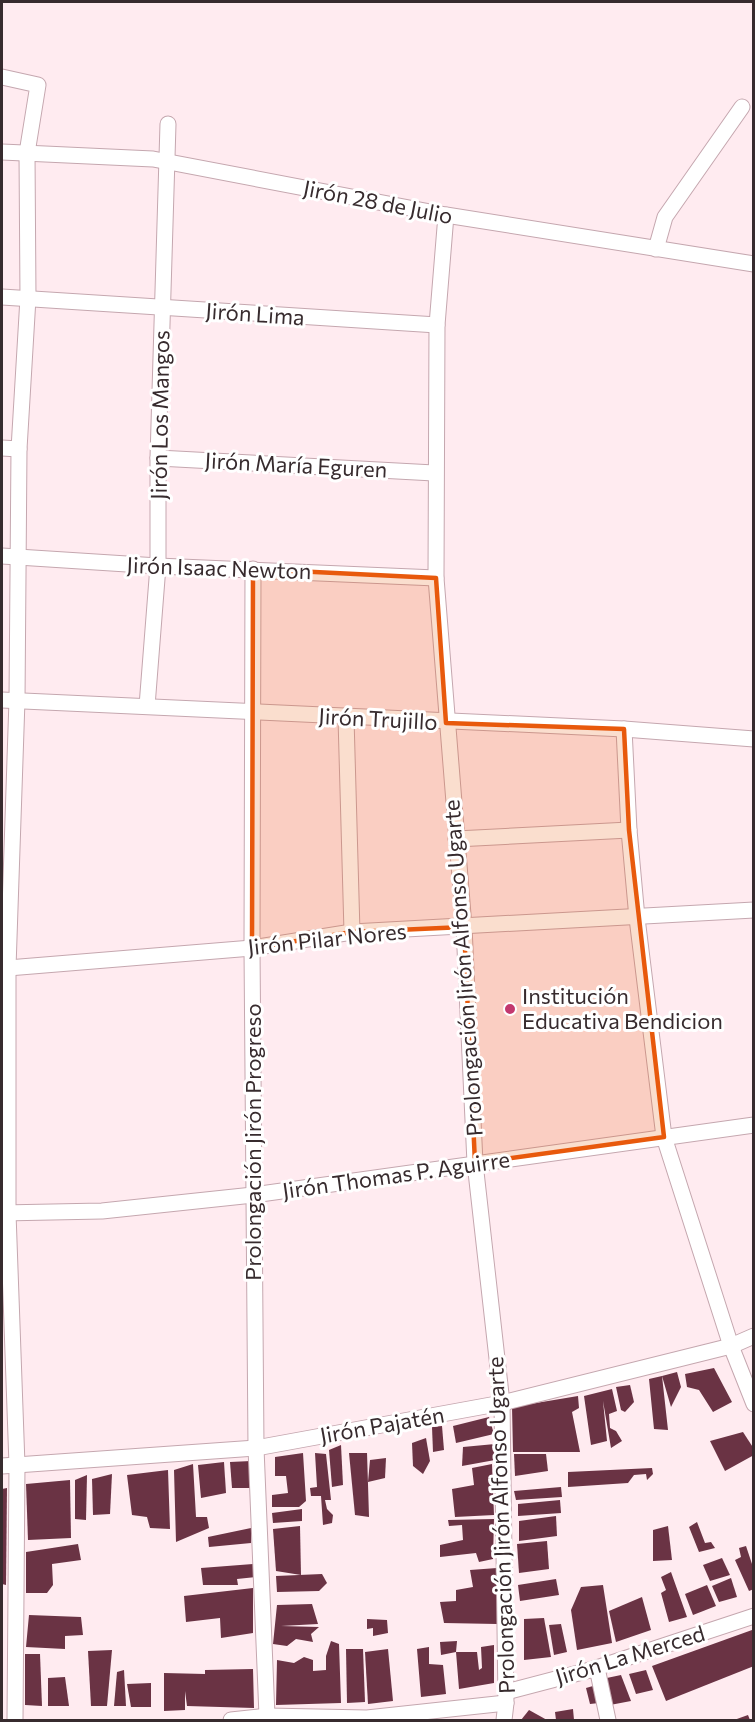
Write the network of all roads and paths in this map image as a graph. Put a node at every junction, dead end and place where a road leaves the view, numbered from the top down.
1 (2, 77) edge
2 (742, 107) dead end
3 (168, 124) dead end
4 (2, 152) edge
5 (27, 153) junction
6 (166, 162) junction
7 (446, 215) junction
8 (656, 249) junction
9 (753, 264) edge
10 (2, 297) edge
11 (28, 298) junction
12 (163, 308) junction
13 (437, 325) junction
14 (2, 448) edge
15 (19, 449) junction
16 (158, 458) junction
17 (435, 473) junction
18 (2, 556) edge
19 (19, 557) junction
20 (158, 566) junction
21 (253, 569) junction
22 (436, 578) junction
23 (2, 700) edge
24 (17, 700) junction
25 (147, 706) junction
26 (252, 714) junction
27 (346, 717) junction
28 (446, 723) junction
29 (624, 729) junction
30 (753, 739) edge
31 (629, 830) junction
32 (456, 839) junction
33 (7, 874) edge
34 (753, 910) edge
35 (637, 918) junction
36 (464, 927) junction
37 (352, 932) junction
38 (252, 948) junction
39 (8, 968) junction
40 (753, 1125) edge
41 (664, 1137) junction
42 (476, 1164) junction
43 (253, 1195) junction
44 (5, 1213) edge
45 (753, 1336) edge
46 (731, 1346) junction
47 (502, 1403) junction
48 (753, 1404) edge
49 (256, 1448) junction
50 (17, 1465) junction
51 (2, 1466) edge
52 (753, 1616) edge
53 (597, 1668) junction
54 (506, 1698) junction
55 (267, 1716) junction
56 (367, 1719) edge
57 (15, 1720) edge
58 (231, 1720) edge
59 (504, 1720) edge
60 (608, 1720) edge

1 - 5 street
2 - 8 street
3 - 6 street, Jirón Los Mangos
4 - 5 street, Jirón 28 de Julio
5 - 6 street, Jirón 28 de Julio
5 - 11 street
6 - 7 street, Jirón 28 de Julio
6 - 12 street, Jirón Los Mangos
7 - 8 street, Jirón 28 de Julio
7 - 13 street, Prolongación Jirón Alfonso Ugarte
8 - 9 street, Jirón 28 de Julio
10 - 11 street, Jirón Lima
11 - 12 street, Jirón Lima
11 - 15 street
12 - 13 street, Jirón Lima
12 - 16 street, Jirón Los Mangos
13 - 17 street, Prolongación Jirón Alfonso Ugarte
14 - 15 street
15 - 19 street
16 - 17 street, Jirón María Eguren
16 - 20 street, Jirón Los Mangos
17 - 22 street, Prolongación Jirón Alfonso Ugarte
18 - 19 street, Jirón Isaac Newton
19 - 20 street, Jirón Isaac Newton
19 - 24 street
20 - 21 street, Jirón Isaac Newton
20 - 25 street, Jirón Los Mangos
21 - 22 street, Jirón Isaac Newton
21 - 26 street, Prolongación Jirón Progreso
22 - 28 street, Prolongación Jirón Alfonso Ugarte
23 - 24 street, Jirón Trujillo
24 - 25 street, Jirón Trujillo
24 - 33 street
25 - 26 street, Jirón Trujillo
26 - 27 street, Jirón Trujillo
26 - 38 street, Prolongación Jirón Progreso
27 - 28 street, Jirón Trujillo
27 - 37 street
28 - 29 street, Jirón Trujillo
28 - 32 street, Prolongación Jirón Alfonso Ugarte
29 - 30 street, Jirón Trujillo
29 - 31 street
31 - 32 street
31 - 35 street
32 - 36 street, Prolongación Jirón Alfonso Ugarte
33 - 39 street
34 - 35 street, Jirón Pilar Nores
35 - 36 street, Jirón Pilar Nores
35 - 41 street
36 - 37 street, Jirón Pilar Nores
36 - 42 street, Prolongación Jirón Alfonso Ugarte
37 - 38 street, Jirón Pilar Nores
38 - 39 street, Jirón Pilar Nores
38 - 43 street, Prolongación Jirón Progreso
39 - 44 street
40 - 41 street, Jirón Thomas P. Aguirre
41 - 42 street, Jirón Thomas P. Aguirre
41 - 46 street
42 - 43 street, Jirón Thomas P. Aguirre
42 - 47 street, Prolongación Jirón Alfonso Ugarte
43 - 44 street, Jirón Thomas P. Aguirre
43 - 49 street, Prolongación Jirón Progreso
44 - 50 street
45 - 46 street, Jirón Pajatén
46 - 47 street, Jirón Pajatén
46 - 48 street
47 - 49 street, Jirón Pajatén
47 - 54 street, Prolongación Jirón Alfonso Ugarte
49 - 50 street, Jirón Pajatén
49 - 55 street, Prolongación Jirón Progreso
50 - 51 street, Jirón Pajatén
50 - 57 street
52 - 53 street, Jirón La Merced
53 - 54 street, Jirón La Merced
53 - 60 street
54 - 56 street, Jirón La Merced
54 - 59 street, Prolongación Jirón Alfonso Ugarte
55 - 56 street, Jirón La Merced
55 - 58 street, Jirón La Merced

